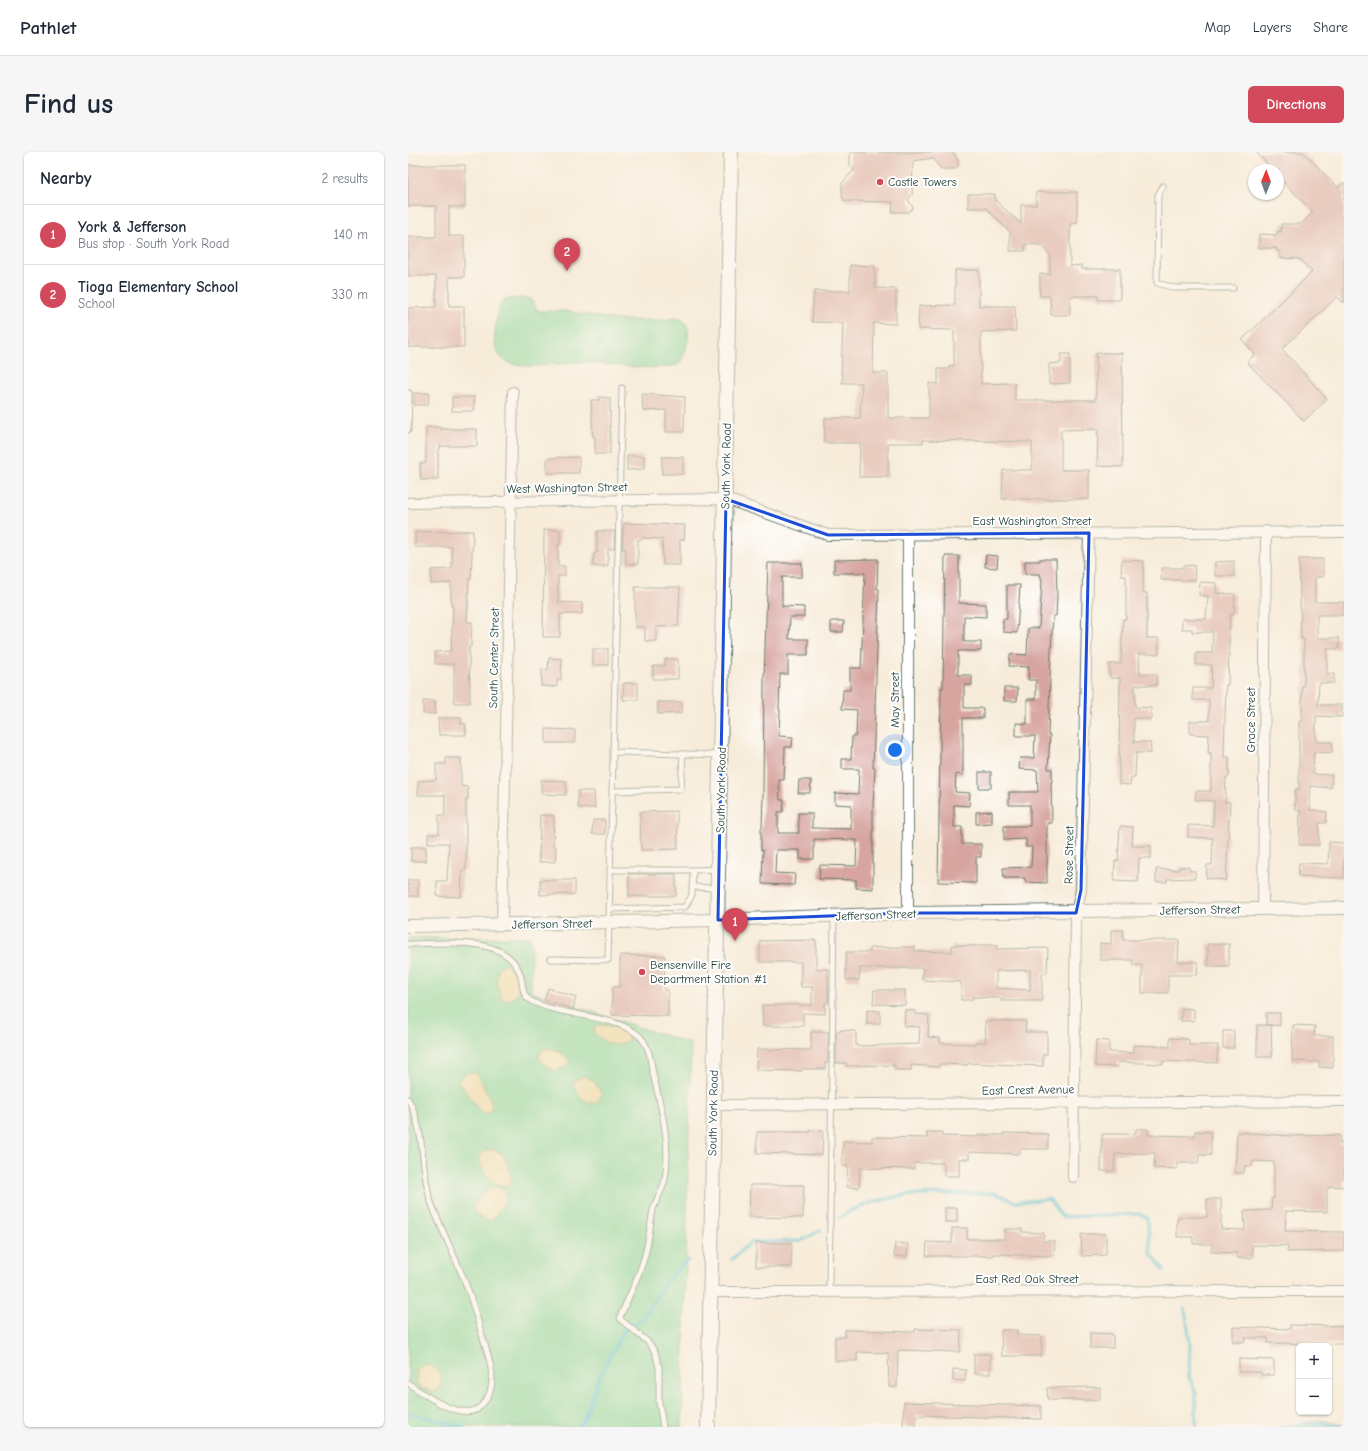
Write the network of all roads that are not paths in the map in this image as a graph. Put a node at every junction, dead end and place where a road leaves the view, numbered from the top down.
1 (732, 152) edge
2 (1163, 186) dead end
3 (1233, 288) dead end
4 (622, 388) dead end
5 (512, 392) dead end
6 (409, 393) dead end
7 (408, 430) edge
8 (726, 499) junction
9 (620, 500) junction
10 (510, 502) junction
11 (408, 503) edge
12 (1266, 531) junction
13 (1344, 532) edge
14 (1089, 534) junction
15 (908, 535) junction
16 (613, 752) junction
17 (683, 754) junction
18 (721, 755) junction
19 (612, 791) junction
20 (719, 869) junction
21 (610, 870) junction
22 (693, 870) junction
23 (692, 887) junction
24 (719, 888) junction
25 (685, 907) junction
26 (1344, 908) edge
27 (609, 909) junction
28 (1263, 909) junction
29 (1076, 912) junction
30 (908, 913) junction
31 (834, 916) junction
32 (718, 920) junction
33 (685, 921) junction
34 (609, 923) junction
35 (502, 925) junction
36 (408, 926) edge
37 (408, 944) edge
38 (550, 959) dead end
39 (408, 1099) edge
40 (1344, 1101) edge
41 (1074, 1102) junction
42 (713, 1105) junction
43 (832, 1105) junction
44 (1073, 1177) dead end
45 (1344, 1291) edge
46 (710, 1292) junction
47 (829, 1292) junction
48 (408, 1383) edge
49 (663, 1427) edge
50 (708, 1427) edge

1 - 8 main road, South York Road
2 - 3 lane
4 - 9 lane
5 - 10 street, South Center Street
6 - 7 lane
8 - 9 street, West Washington Street
8 - 15 street, East Washington Street
8 - 18 main road, South York Road
9 - 10 street, West Washington Street
9 - 16 lane
10 - 11 street, West Washington Street
10 - 35 street, South Center Street
12 - 13 street, East Washington Street
12 - 14 street, East Washington Street
12 - 28 street, Grace Street
14 - 15 street, East Washington Street
14 - 29 street, Rose Street
15 - 30 street, May Street
16 - 17 lane
16 - 19 lane
17 - 18 lane
17 - 19 lane
18 - 20 main road, South York Road
19 - 21 lane
20 - 22 lane
20 - 24 main road, South York Road
21 - 22 lane
21 - 27 lane
22 - 23 lane
23 - 24 lane
23 - 25 lane
24 - 32 main road, South York Road
25 - 27 lane
25 - 33 lane
26 - 28 street, Jefferson Street
27 - 34 lane
28 - 29 street, Jefferson Street
29 - 30 street, Jefferson Street
29 - 41 street, Rose Street
30 - 31 street, Jefferson Street
31 - 32 street, Jefferson Street
31 - 43 lane
32 - 33 street, Jefferson Street
32 - 42 main road, South York Road
33 - 34 street, Jefferson Street
34 - 35 street, Jefferson Street
34 - 38 lane
35 - 36 street, Jefferson Street
37 - 49 lane
39 - 48 lane
40 - 41 street, East Crest Avenue
41 - 43 street, East Crest Avenue
41 - 44 street, Rose Street
42 - 43 street, East Crest Avenue
42 - 46 main road, South York Road
43 - 47 lane
45 - 47 street, East Red Oak Street
46 - 47 street, East Red Oak Street
46 - 50 main road, South York Road

